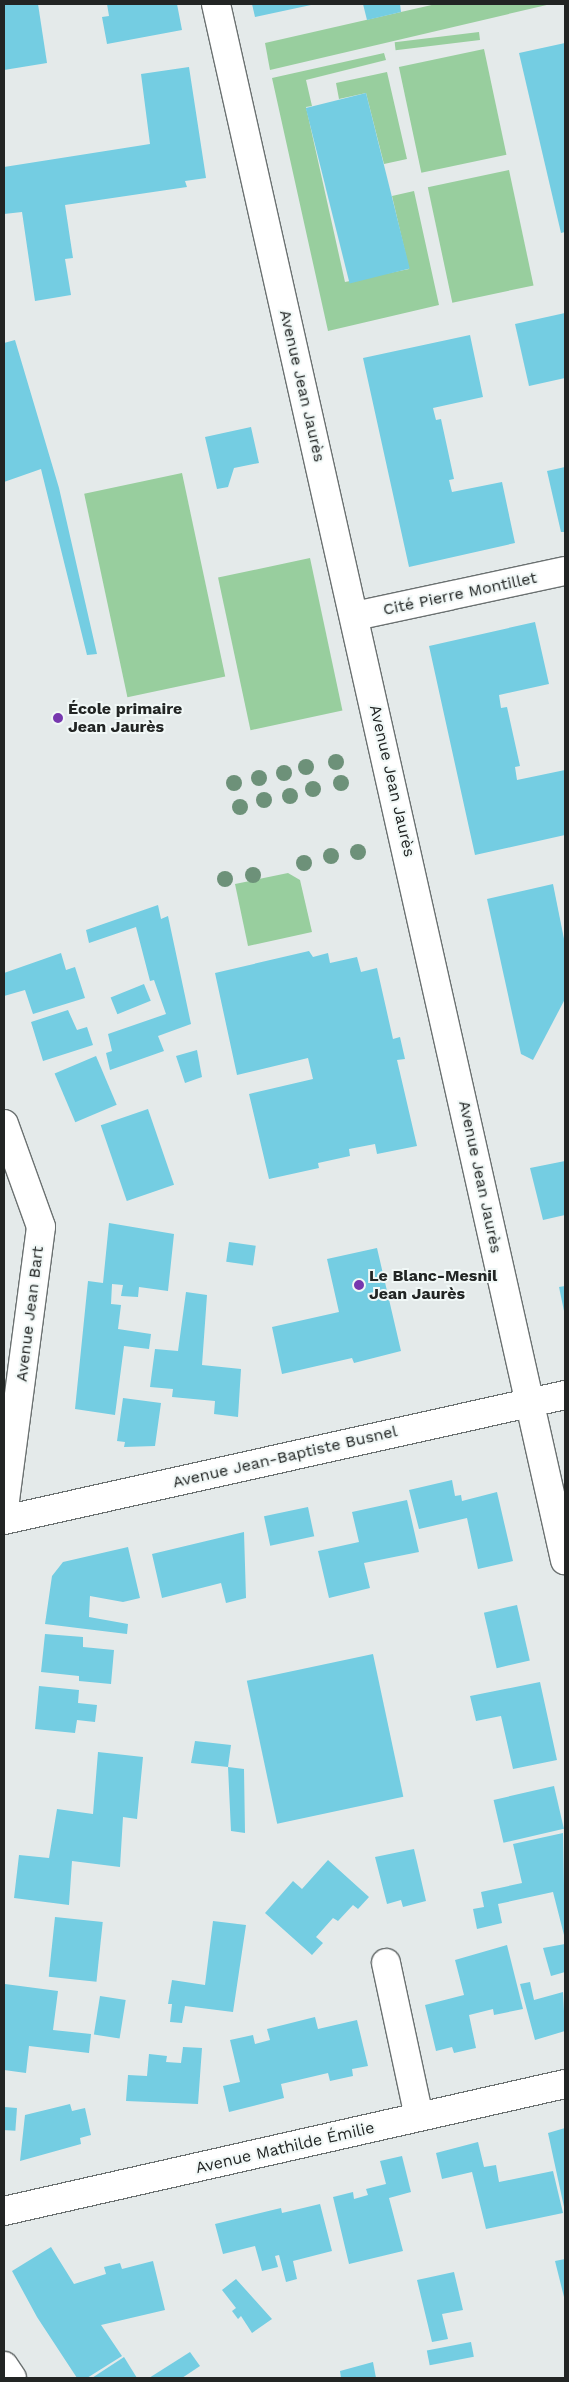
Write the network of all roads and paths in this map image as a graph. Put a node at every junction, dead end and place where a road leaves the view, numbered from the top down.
1 (216, 4) edge
2 (565, 571) edge
3 (355, 616) junction
4 (4, 1124) edge
5 (565, 1395) edge
6 (530, 1402) junction
7 (4, 1510) edge
8 (4, 1520) edge
9 (565, 1560) edge
10 (386, 1963) dead end
11 (565, 2084) edge
12 (419, 2117) junction
13 (4, 2211) edge
14 (4, 2366) edge
15 (12, 2378) edge

1 - 3 street, Avenue Jean Jaurès
2 - 3 street, Cité Pierre Montillet
3 - 6 street, Avenue Jean Jaurès
4 - 7 street, Avenue Jean Bart
5 - 6 street, Avenue Jean-Baptiste Busnel
6 - 8 street, Avenue Jean-Baptiste Busnel
6 - 9 street, Avenue Jean Jaurès
10 - 12 street
11 - 12 street, Avenue Mathilde Émilie
12 - 13 street, Avenue Mathilde Émilie
14 - 15 street

